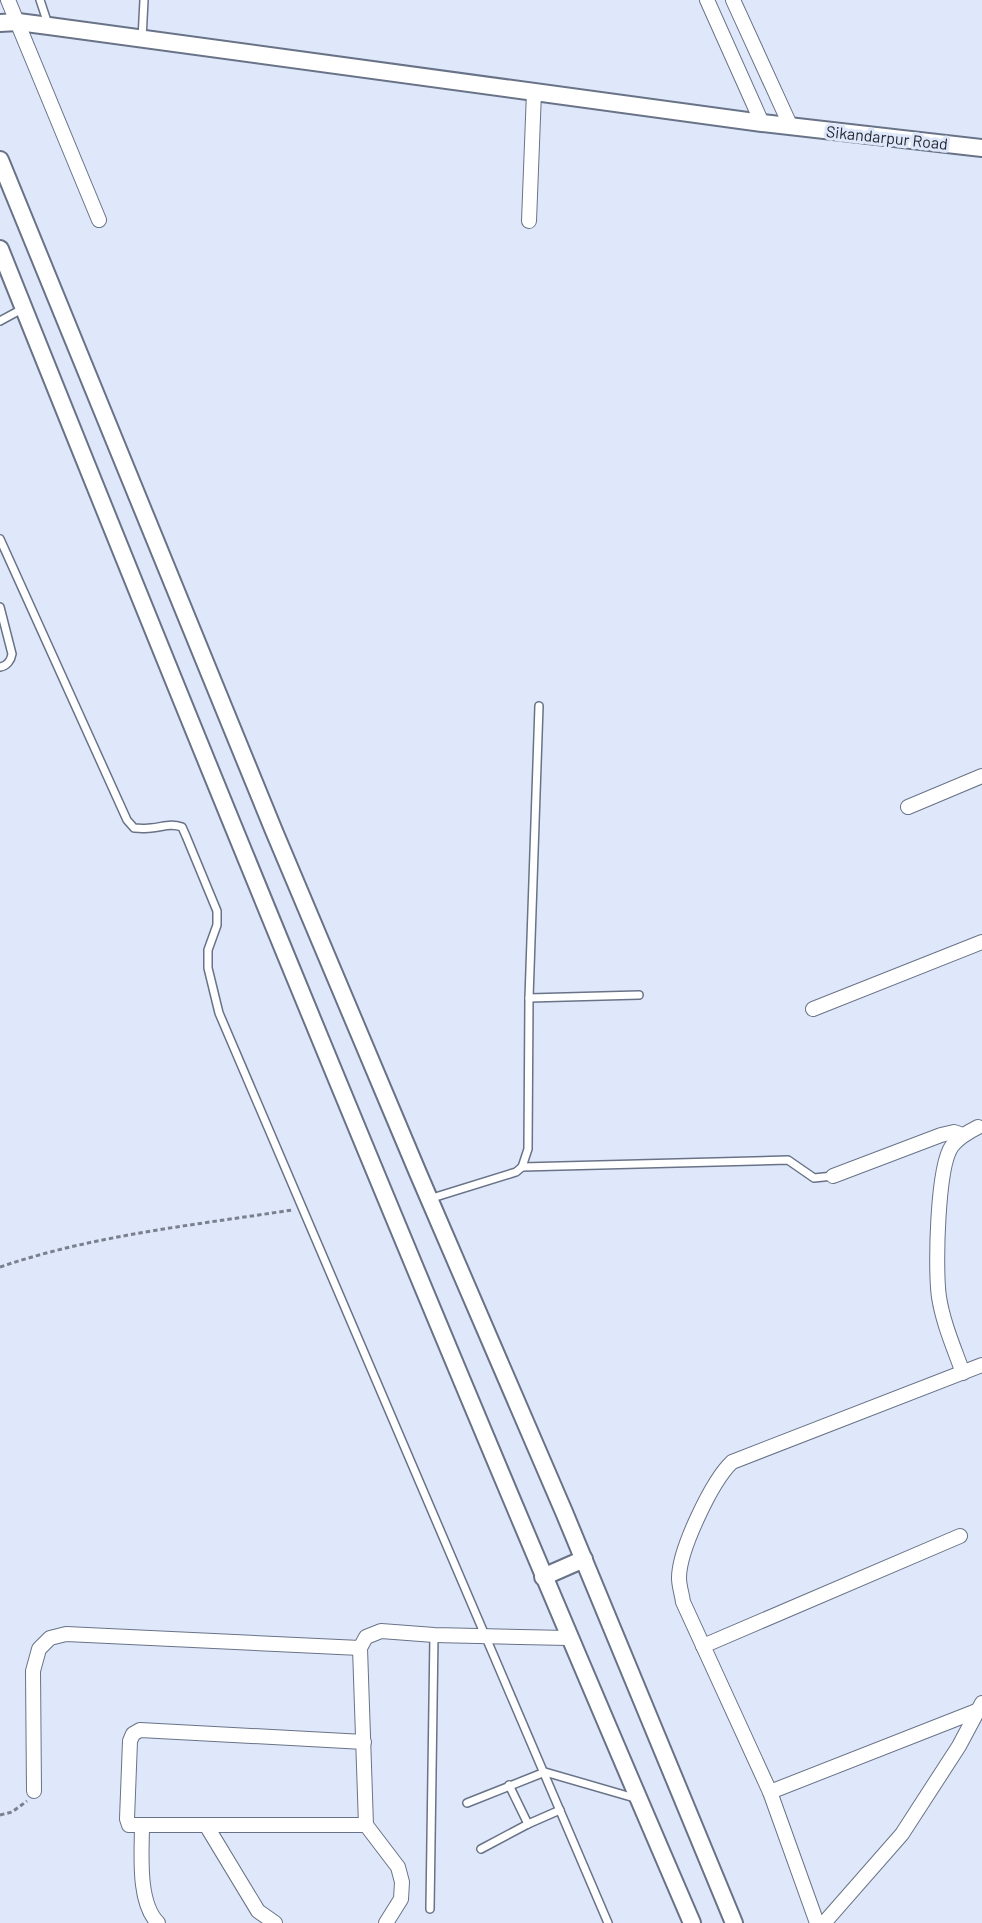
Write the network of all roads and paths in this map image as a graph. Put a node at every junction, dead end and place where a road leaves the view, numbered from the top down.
1 (8, 0) edge
2 (40, 0) edge
3 (144, 0) edge
4 (707, 0) edge
5 (733, 0) edge
6 (18, 22) junction
7 (0, 23) edge
8 (49, 26) junction
9 (142, 39) junction
10 (534, 92) junction
11 (762, 123) junction
12 (791, 127) junction
13 (982, 148) edge
14 (0, 160) edge
15 (99, 220) dead end
16 (529, 221) dead end
17 (0, 249) edge
18 (5, 276) edge
19 (24, 308) junction
20 (0, 321) edge
21 (0, 539) edge
22 (0, 607) edge
23 (0, 667) edge
24 (539, 706) dead end
25 (982, 776) edge
26 (908, 807) dead end
27 (982, 942) edge
28 (639, 995) dead end
29 (529, 998) junction
30 (813, 1009) dead end
31 (981, 1126) edge
32 (963, 1135) junction
33 (522, 1167) junction
34 (833, 1176) joint
35 (429, 1199) junction
36 (302, 1208) junction
37 (0, 1267) edge
38 (982, 1365) edge
39 (963, 1373) junction
40 (960, 1536) dead end
41 (584, 1559) junction
42 (543, 1578) junction
43 (434, 1635) junction
44 (485, 1636) junction
45 (568, 1638) junction
46 (703, 1646) junction
47 (360, 1648) junction
48 (981, 1706) edge
49 (364, 1742) junction
50 (545, 1772) junction
51 (509, 1785) junction
52 (34, 1791) joint
53 (770, 1792) junction
54 (638, 1799) junction
55 (467, 1803) dead end
56 (560, 1810) junction
57 (0, 1815) edge
58 (528, 1824) junction
59 (142, 1825) junction
60 (206, 1825) junction
61 (366, 1825) junction
62 (481, 1849) dead end
63 (430, 1909) dead end
64 (158, 1923) edge
65 (275, 1923) edge
66 (386, 1923) edge
67 (609, 1923) edge
68 (692, 1923) edge
69 (734, 1923) edge
70 (817, 1923) edge
71 (824, 1923) edge

1 - 6 street
2 - 8 lane
3 - 9 lane
4 - 11 street
5 - 12 street
6 - 7 street, Sikandarpur Road
6 - 8 street, Sikandarpur Road
6 - 15 street
8 - 9 street, Sikandarpur Road
9 - 10 street, Sikandarpur Road
10 - 11 street, Sikandarpur Road
10 - 16 street
11 - 12 street, Sikandarpur Road
12 - 13 street, Sikandarpur Road
14 - 35 street
17 - 18 street
18 - 19 street
19 - 20 lane
19 - 42 street
21 - 36 lane
22 - 23 lane
24 - 29 lane
25 - 26 street
27 - 30 street
28 - 29 lane
29 - 33 lane
31 - 32 street
32 - 34 street
32 - 39 street
33 - 34 lane
33 - 35 lane
35 - 41 street
36 - 37 path
36 - 44 lane
38 - 39 street
39 - 46 street
40 - 46 street
41 - 42 street
41 - 69 street
42 - 45 street
43 - 44 street
43 - 47 street
43 - 63 lane
44 - 45 street
44 - 50 lane
45 - 54 street
46 - 53 street
47 - 49 street
47 - 52 street
48 - 53 street
48 - 71 street
49 - 59 street
49 - 61 street
50 - 51 lane
50 - 54 lane
50 - 56 lane
51 - 55 lane
51 - 58 lane
52 - 57 path
53 - 70 street
54 - 68 street
56 - 58 lane
56 - 67 lane
58 - 62 lane
59 - 60 street
59 - 64 street
60 - 61 street
60 - 65 street
61 - 66 street

